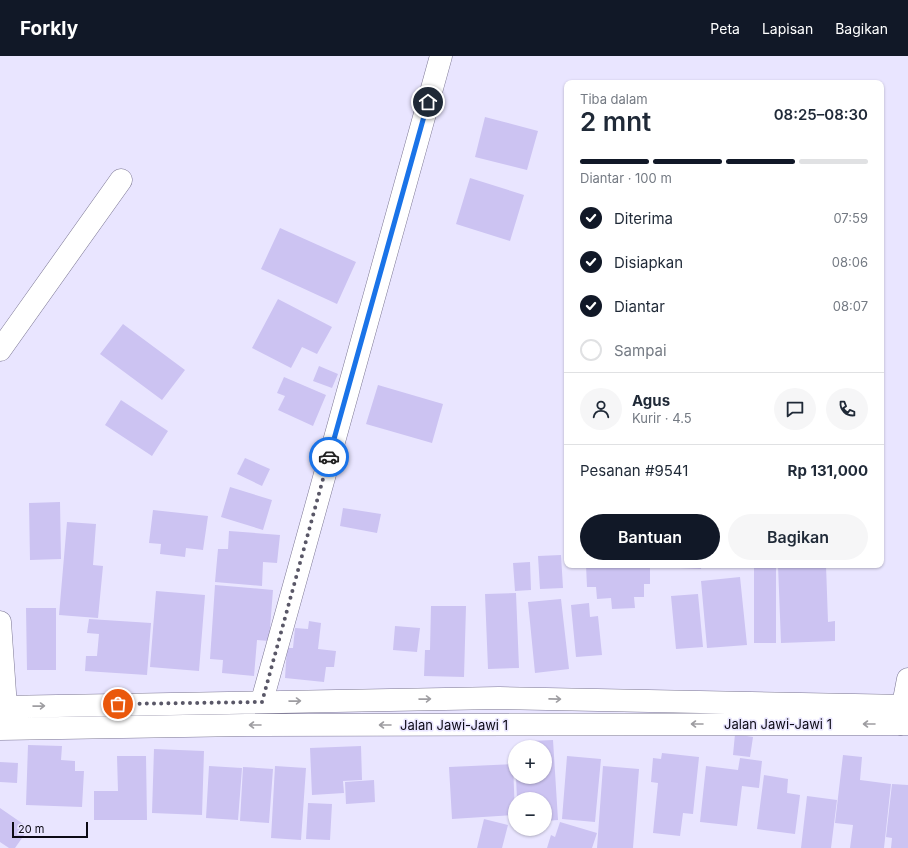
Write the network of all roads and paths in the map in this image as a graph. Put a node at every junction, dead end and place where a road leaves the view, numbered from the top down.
1 (441, 56) edge
2 (121, 180) dead end
3 (0, 350) edge
4 (0, 622) edge
5 (908, 679) edge
6 (499, 698) junction
7 (262, 702) junction
8 (3, 707) edge
9 (905, 715) edge
10 (498, 725) junction
11 (0, 729) edge

1 - 7 main road
2 - 3 main road
4 - 8 main road
5 - 9 main road
7 -> 6 main road
6 -> 9 main road
6 - 10 main road
8 -> 7 main road
9 -> 10 main road, Jalan Jawi-Jawi 1
10 -> 11 main road, Jalan Jawi-Jawi 1

